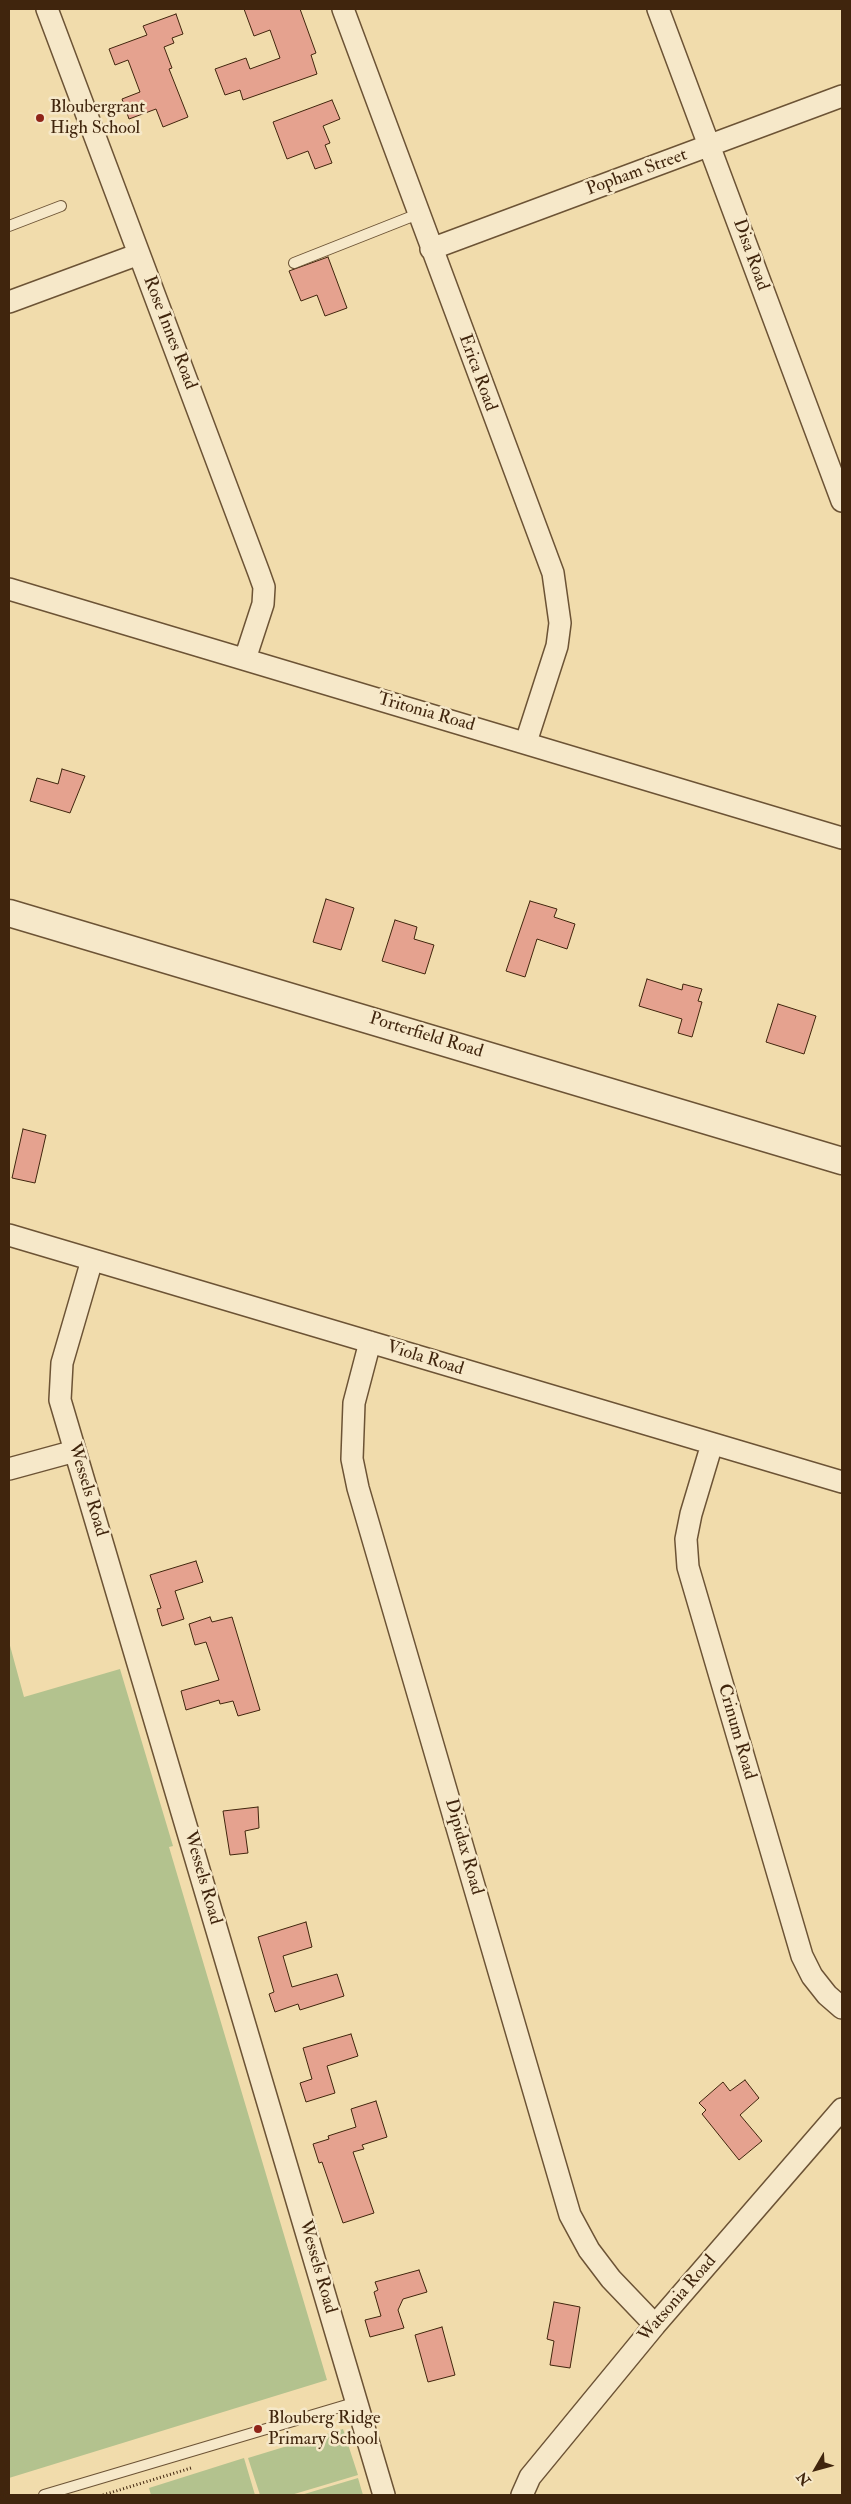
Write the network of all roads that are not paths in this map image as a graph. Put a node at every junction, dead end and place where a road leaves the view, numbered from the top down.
1 (47, 9) edge
2 (343, 9) edge
3 (658, 9) edge
4 (842, 96) edge
5 (710, 146) junction
6 (61, 206) dead end
7 (418, 214) junction
8 (9, 226) edge
9 (431, 249) junction
10 (139, 254) junction
11 (294, 263) dead end
12 (9, 302) edge
13 (842, 501) edge
14 (9, 589) edge
15 (245, 660) junction
16 (526, 742) junction
17 (842, 838) edge
18 (9, 912) edge
19 (842, 1161) edge
20 (9, 1235) edge
21 (92, 1260) junction
22 (370, 1342) junction
23 (712, 1444) junction
24 (75, 1450) junction
25 (9, 1469) edge
26 (842, 1482) edge
27 (842, 2008) edge
28 (842, 2109) edge
29 (655, 2325) junction
30 (357, 2402) junction
31 (44, 2495) edge
32 (384, 2495) edge
33 (522, 2495) edge

1 - 10 street, Rose Innes Road
2 - 7 street, Erica Road
3 - 5 street, Disa Road
4 - 5 street, Popham Street
5 - 9 street, Popham Street
5 - 13 street, Disa Road
6 - 8 lane
7 - 9 street, Erica Road
7 - 11 lane
9 - 16 street, Erica Road
10 - 12 street
10 - 15 street, Rose Innes Road
14 - 15 street, Tritonia Road
15 - 16 street, Tritonia Road
16 - 17 street, Tritonia Road
18 - 19 street, Porterfield Road
20 - 21 street, Viola Road
21 - 22 street, Viola Road
21 - 24 street, Wessels Road
22 - 23 street, Viola Road
22 - 29 street, Dipidax Road
23 - 26 street, Viola Road
23 - 27 street, Crinum Road
24 - 25 street
24 - 30 street, Wessels Road
28 - 29 street, Watsonia Road
29 - 33 street, Watsonia Road
30 - 31 lane
30 - 32 street, Wessels Road

